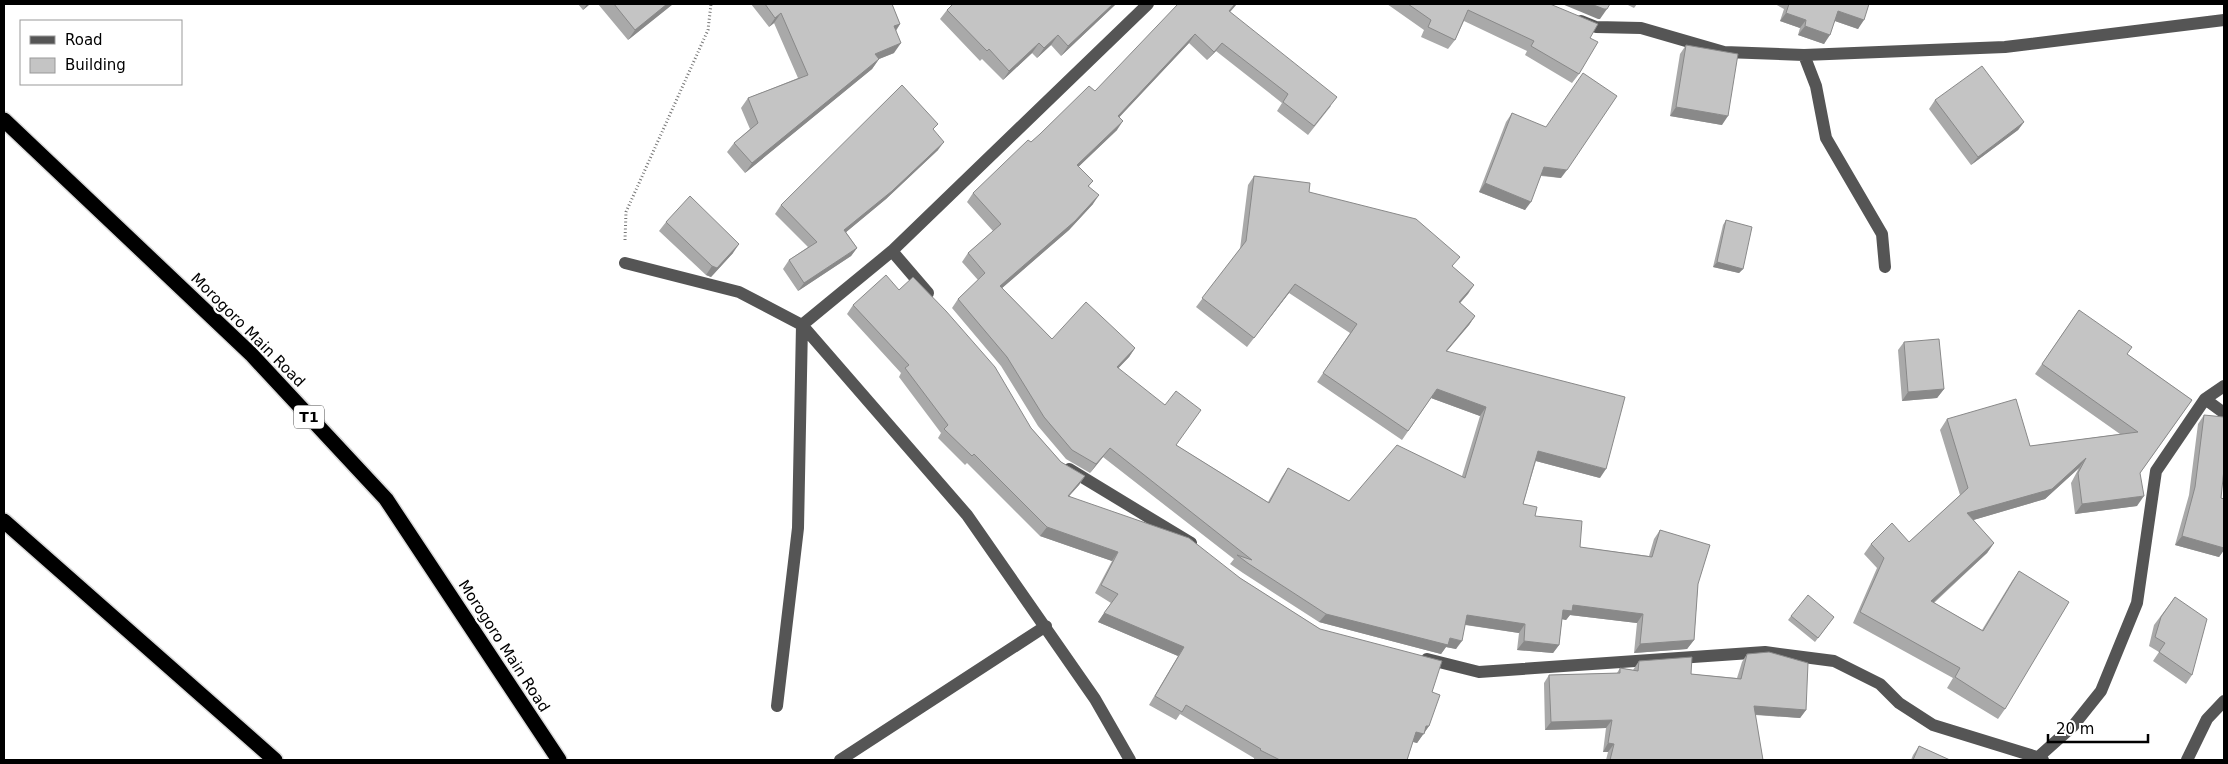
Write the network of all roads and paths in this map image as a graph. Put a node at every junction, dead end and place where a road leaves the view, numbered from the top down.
1 (711, 4) edge
2 (1148, 4) edge
3 (1568, 16) edge
4 (2224, 20) edge
5 (1804, 55) junction
6 (4, 120) edge
7 (892, 251) junction
8 (625, 263) joint
9 (1885, 267) dead end
10 (937, 304) edge
11 (802, 325) junction
12 (2224, 386) edge
13 (2204, 399) junction
14 (2224, 413) edge
15 (1061, 465) edge
16 (4, 521) edge
17 (1201, 551) edge
18 (1046, 626) junction
19 (1412, 655) edge
20 (2224, 701) edge
21 (777, 706) dead end
22 (2039, 759) edge
23 (275, 760) edge
24 (559, 760) edge
25 (840, 760) edge
26 (1130, 760) edge
27 (2187, 760) edge

1 - 8 path
2 - 7 street
3 - 5 street
4 - 5 street
5 - 9 street
6 - 24 highway, Morogoro Main Road / T1
7 - 10 street
7 - 11 street
8 - 11 street
11 - 18 street
11 - 21 street
12 - 13 street
13 - 14 street
13 - 22 street
15 - 17 street
16 - 23 highway
18 - 25 street
18 - 26 street
19 - 22 street
20 - 27 street

